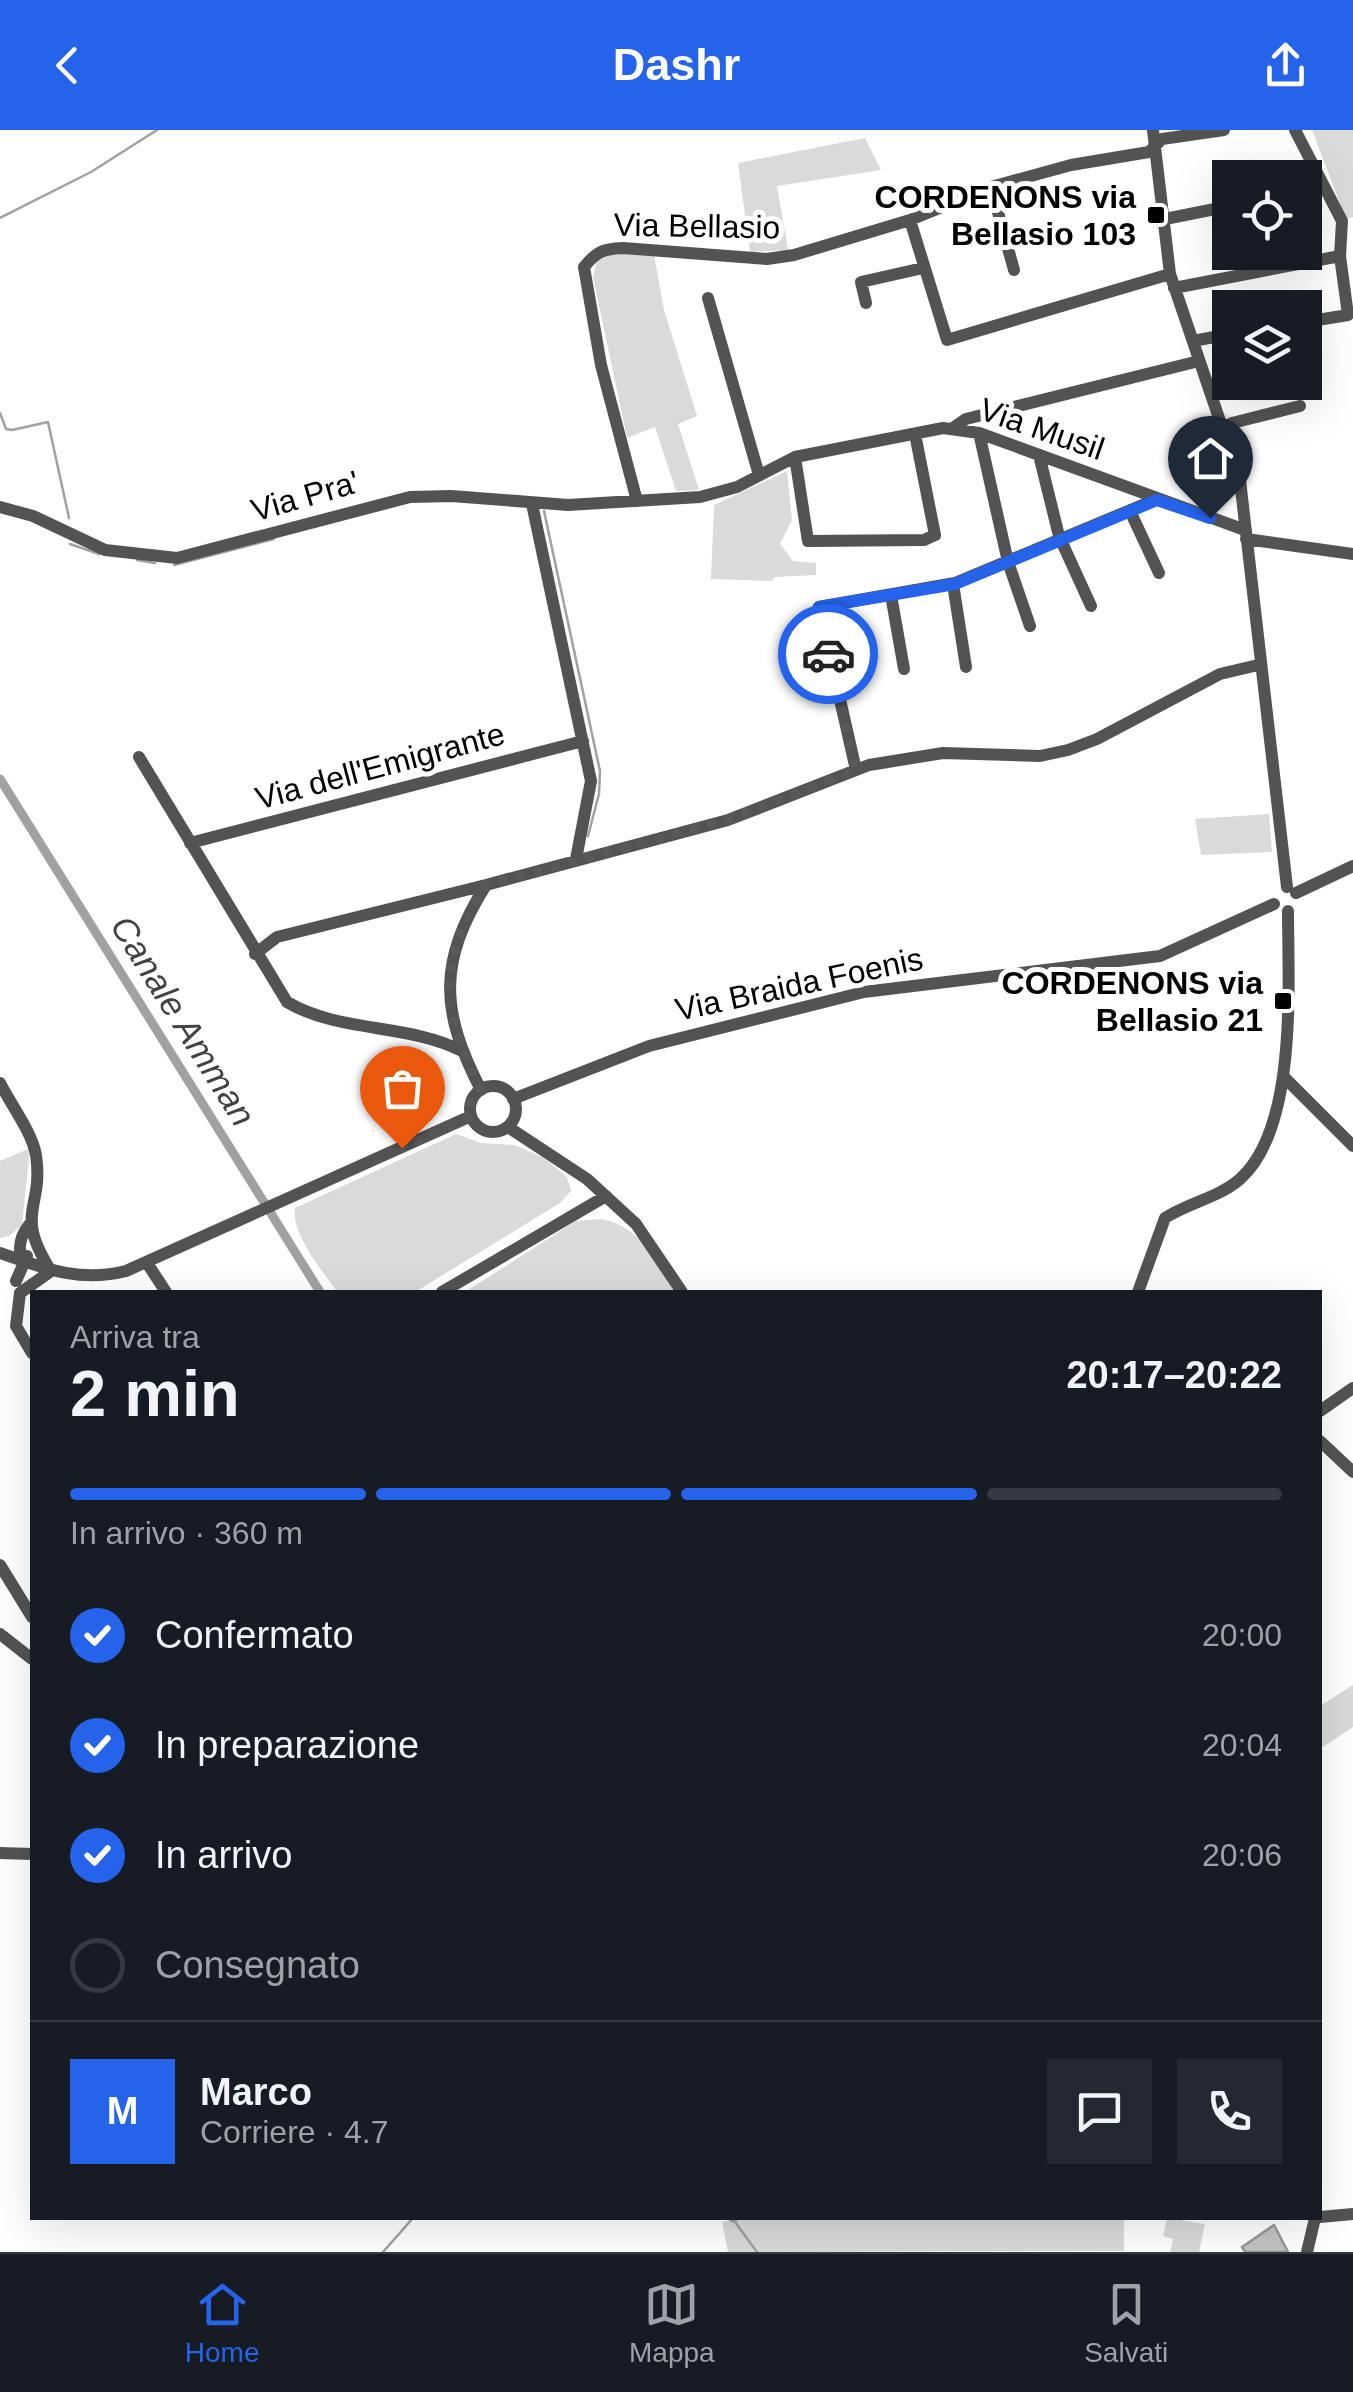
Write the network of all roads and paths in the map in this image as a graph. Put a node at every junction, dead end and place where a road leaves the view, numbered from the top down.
1 (1224, 130) edge
2 (1294, 130) edge
3 (1155, 137) edge
4 (1324, 186) joint
5 (991, 187) junction
6 (1212, 210) edge
7 (1165, 219) junction
8 (910, 220) junction
9 (1340, 256) junction
10 (923, 268) junction
11 (1014, 270) dead end
12 (1172, 281) junction
13 (708, 298) dead end
14 (866, 303) dead end
15 (1322, 319) edge
16 (1212, 337) edge
17 (1193, 340) junction
18 (1199, 361) junction
19 (1300, 406) dead end
20 (952, 428) junction
21 (1224, 428) junction
22 (979, 433) junction
23 (915, 434) junction
24 (1039, 455) junction
25 (796, 457) junction
26 (759, 474) junction
27 (1157, 500) junction
28 (637, 501) junction
29 (532, 504) junction
30 (0, 507) edge
31 (1130, 511) junction
32 (1245, 534) junction
33 (1061, 540) junction
34 (1353, 554) edge
35 (1008, 562) junction
36 (1159, 573) dead end
37 (952, 584) junction
38 (890, 595) junction
39 (1090, 606) dead end
40 (1030, 626) dead end
41 (1258, 665) junction
42 (966, 667) dead end
43 (904, 669) dead end
44 (583, 742) junction
45 (139, 757) dead end
46 (856, 770) junction
47 (190, 844) junction
48 (576, 859) junction
49 (1353, 866) edge
50 (486, 885) junction
51 (1291, 890) junction
52 (1274, 904) junction
53 (1288, 910) junction
54 (255, 954) junction
55 (462, 1052) junction
56 (1285, 1078) junction
57 (0, 1083) edge
58 (481, 1090) junction
59 (513, 1099) junction
60 (471, 1116) junction
61 (508, 1126) junction
62 (1353, 1146) edge
63 (606, 1196) junction
64 (25, 1230) junction
65 (34, 1244) junction
66 (0, 1253) edge
67 (22, 1261) junction
68 (147, 1263) junction
69 (52, 1271) junction
70 (22, 1286) junction
71 (165, 1290) edge
72 (445, 1290) edge
73 (681, 1290) edge
74 (1139, 1290) edge
75 (30, 1350) edge
76 (1353, 1388) edge
77 (1322, 1410) edge
78 (1322, 1443) edge
79 (1353, 1472) edge
80 (0, 1565) edge
81 (30, 1613) edge
82 (0, 1634) edge
83 (30, 1657) edge
84 (0, 1853) edge
85 (30, 1854) edge
86 (1353, 2214) edge
87 (1322, 2217) edge
88 (1316, 2220) edge
89 (1307, 2252) edge

1 - 3 street, Via Bellasio
2 - 4 street
3 - 5 street, Via Bellasio
3 - 7 street
4 - 9 street
5 - 8 street, Via Bellasio
5 - 11 street
6 - 7 street
7 - 12 street
8 - 10 street
8 - 28 street, Via Bellasio
9 - 12 street
9 - 15 street
10 - 12 street
10 - 14 street
12 - 17 street
13 - 26 street
16 - 17 street
17 - 18 street
18 - 20 street
18 - 21 street
19 - 21 street
20 - 22 street, Via Musil
20 - 23 street, Via Musil
21 - 32 street
22 - 24 street, Via Musil
22 - 35 street
23 - 25 street, Via Musil
23 - 25 street
24 - 27 street, Via Musil
24 - 33 street
25 - 26 street, Via Musil
26 - 28 street, Via Musil
27 - 31 street
27 - 32 street, Via Musil
28 - 29 street, Via Pra'
29 - 30 street, Via Pra'
29 - 44 street
31 - 33 street
31 - 36 street
32 - 34 street
32 - 41 street
33 - 35 street
33 - 39 street
35 - 37 street
35 - 40 street
37 - 38 street
37 - 42 street
38 - 43 street
38 - 46 street
41 - 46 street
41 - 51 street
44 - 47 street, Via dell'Emigrante
44 - 48 street
45 - 47 street
46 - 48 street
47 - 54 street
48 - 50 street
49 - 51 street
50 - 54 street
50 - 55 street
51 - 52 street
51 - 53 street
52 - 53 street
52 - 59 street, Via Braida Foenis
53 - 56 street
54 - 55 street
55 - 58 street
56 - 62 street
56 - 74 street
57 - 64 street
58 - 59 street
58 - 60 street
59 - 61 street
60 - 61 street
60 - 68 street
61 - 63 street
63 - 72 street
63 - 73 street
64 - 65 street
64 - 66 street
64 - 67 street
65 - 67 street
65 - 69 street
66 - 67 street
66 - 70 street
67 - 69 street
67 - 70 street
68 - 69 street
68 - 71 street
69 - 70 street
70 - 75 street
76 - 77 street
78 - 79 street
80 - 81 street
82 - 83 street
84 - 85 street
86 - 87 street
88 - 89 street

